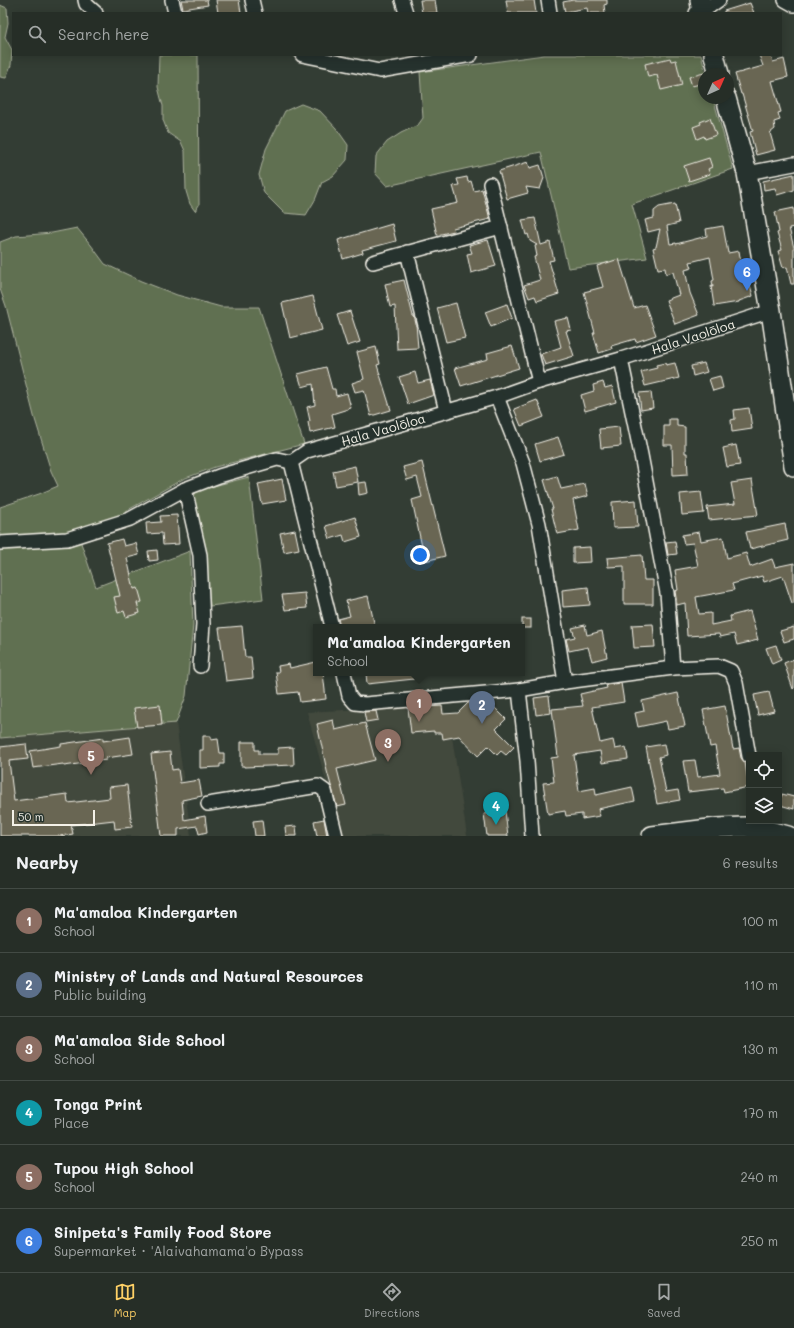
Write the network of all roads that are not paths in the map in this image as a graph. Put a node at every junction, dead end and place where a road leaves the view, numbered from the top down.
1 (85, 0) edge
2 (172, 0) edge
3 (252, 0) edge
4 (402, 0) edge
5 (548, 0) edge
6 (719, 0) edge
7 (785, 0) edge
8 (794, 5) edge
9 (700, 9) edge
10 (95, 12) edge
11 (175, 12) edge
12 (254, 12) edge
13 (406, 12) edge
14 (550, 12) edge
15 (307, 56) edge
16 (458, 56) edge
17 (714, 56) edge
18 (421, 59) edge
19 (717, 68) edge
20 (728, 104) edge
21 (794, 164) edge
22 (746, 173) junction
23 (490, 184) dead end
24 (500, 227) junction
25 (407, 252) junction
26 (373, 262) dead end
27 (771, 311) junction
28 (621, 359) junction
29 (539, 382) junction
30 (497, 396) junction
31 (446, 411) junction
32 (291, 462) junction
33 (794, 466) edge
34 (185, 489) junction
35 (0, 543) edge
36 (331, 624) edge
37 (200, 666) dead end
38 (674, 668) junction
39 (345, 676) edge
40 (565, 682) junction
41 (519, 690) junction
42 (748, 752) edge
43 (208, 804) dead end
44 (761, 825) edge
45 (336, 836) edge
46 (532, 836) edge
47 (652, 836) edge
48 (788, 836) edge

1 - 10 street
2 - 11 street
3 - 12 street
4 - 13 street
5 - 14 street
6 - 9 street
7 - 8 street
15 - 18 street
16 - 18 street
17 - 19 main road
20 - 22 main road
21 - 22 street
22 - 27 main road
23 - 24 street
24 - 25 street
24 - 29 street
25 - 26 street
25 - 31 street
27 - 28 street, Hala Vaolōloa
27 - 33 main road
28 - 29 street, Hala Vaolōloa
28 - 38 street
29 - 30 street, Hala Vaolōloa
30 - 31 street, Hala Vaolōloa
30 - 40 street
31 - 32 street, Hala Vaolōloa
32 - 34 street
32 - 36 street
34 - 35 street
34 - 37 street
38 - 40 street
38 - 42 street
39 - 41 street
40 - 41 street
41 - 46 street
43 - 45 street
44 - 47 main road
44 - 48 main road

